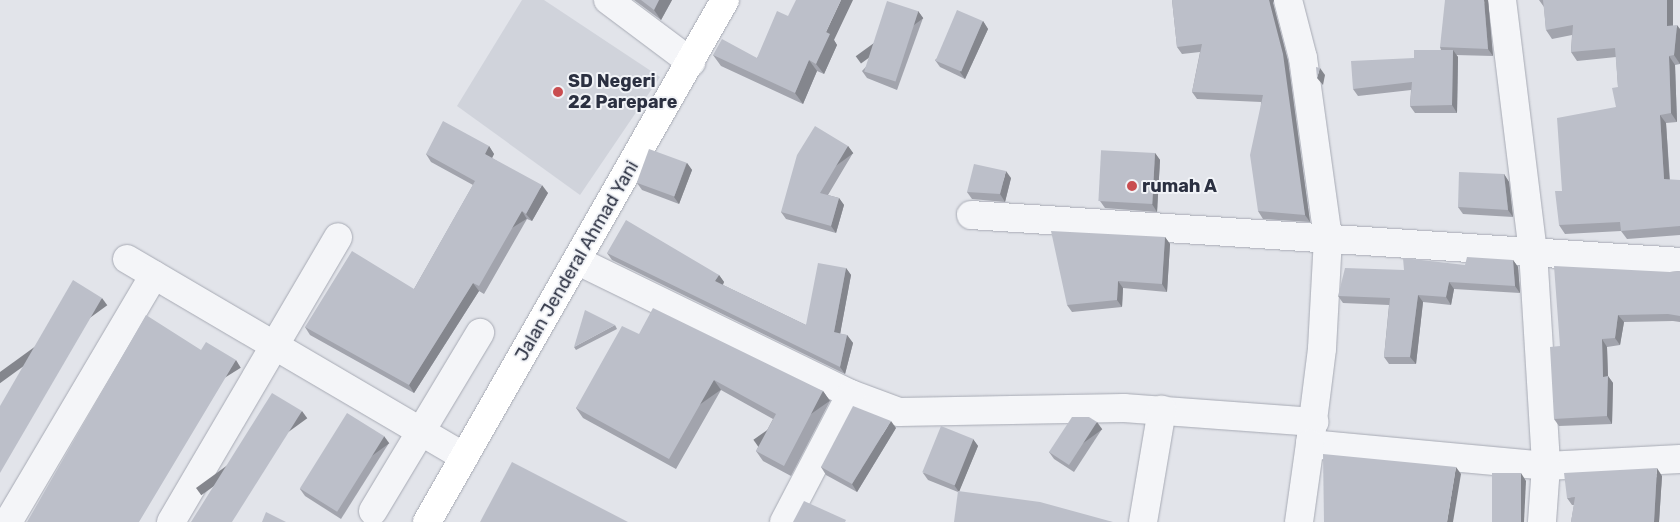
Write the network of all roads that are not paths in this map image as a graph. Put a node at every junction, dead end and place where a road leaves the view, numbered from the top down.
1 (608, 0) edge
2 (724, 0) edge
3 (1288, 0) edge
4 (1502, 0) edge
5 (691, 62) junction
6 (971, 215) dead end
7 (338, 237) dead end
8 (1328, 238) junction
9 (1533, 251) junction
10 (127, 259) dead end
11 (578, 261) junction
12 (1680, 262) edge
13 (154, 275) junction
14 (480, 333) dead end
15 (273, 345) junction
16 (852, 394) junction
17 (1162, 410) junction
18 (418, 430) junction
19 (1312, 433) junction
20 (464, 458) junction
21 (1680, 459) edge
22 (1546, 466) junction
23 (373, 511) dead end
24 (8, 522) edge
25 (171, 522) edge
26 (427, 522) edge
27 (784, 522) edge
28 (1143, 522) edge
29 (1299, 522) edge
30 (1542, 522) edge

1 - 5 street
2 - 5 highway, Jalan Jenderal Ahmad Yani
3 - 8 street
4 - 9 street
5 - 11 highway, Jalan Jenderal Ahmad Yani
6 - 8 street
7 - 15 street
8 - 9 street
8 - 19 street
9 - 12 street
9 - 22 street
10 - 13 street
11 - 16 street
11 - 20 highway, Jalan Jenderal Ahmad Yani
13 - 15 street
13 - 24 street
14 - 18 street
15 - 18 street
15 - 25 street
16 - 17 street
16 - 27 street
17 - 19 street
17 - 28 street
18 - 20 street
18 - 23 street
19 - 22 street
19 - 29 street
20 - 26 highway, Jalan Jenderal Ahmad Yani
21 - 22 street
22 - 30 street

